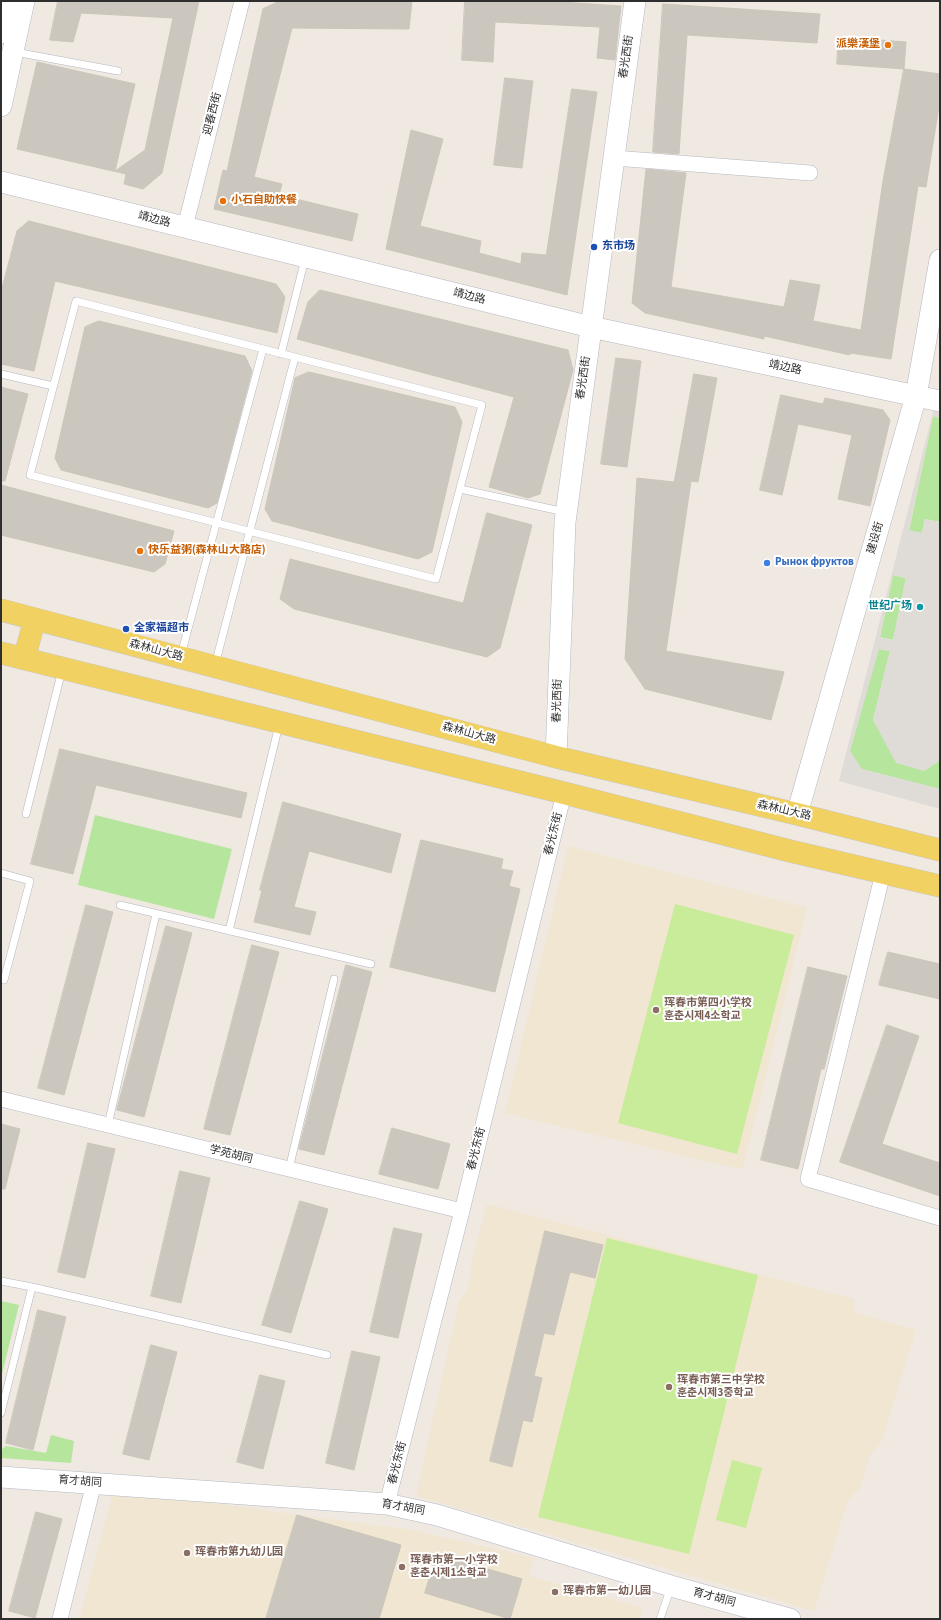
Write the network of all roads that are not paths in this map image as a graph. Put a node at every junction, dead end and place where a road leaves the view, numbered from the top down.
1 (8, 1) edge
2 (24, 1) edge
3 (242, 1) edge
4 (635, 1) edge
5 (1, 33) edge
6 (13, 52) junction
7 (118, 71) dead end
8 (1, 106) edge
9 (614, 158) junction
10 (810, 174) dead end
11 (1, 182) edge
12 (185, 228) junction
13 (305, 257) junction
14 (940, 260) edge
15 (591, 327) junction
16 (263, 349) junction
17 (281, 354) junction
18 (295, 357) junction
19 (1, 374) edge
20 (53, 386) junction
21 (916, 396) junction
22 (940, 400) edge
23 (460, 490) junction
24 (566, 513) junction
25 (216, 522) junction
26 (250, 531) junction
27 (1, 610) edge
28 (35, 619) junction
29 (1, 653) edge
30 (180, 657) junction
31 (24, 659) junction
32 (215, 666) junction
33 (62, 668) junction
34 (280, 722) junction
35 (556, 757) junction
36 (564, 793) junction
37 (26, 814) dead end
38 (797, 814) junction
39 (940, 850) edge
40 (1, 873) edge
41 (883, 873) junction
42 (940, 886) edge
43 (120, 905) dead end
44 (156, 914) junction
45 (229, 931) junction
46 (371, 964) dead end
47 (334, 979) dead end
48 (4, 980) dead end
49 (1, 1099) edge
50 (108, 1125) junction
51 (289, 1169) junction
52 (462, 1211) junction
53 (940, 1218) edge
54 (1, 1281) edge
55 (32, 1287) junction
56 (327, 1355) dead end
57 (1, 1413) edge
58 (1, 1477) edge
59 (94, 1484) junction
60 (387, 1504) junction
61 (671, 1586) junction
62 (60, 1619) edge
63 (660, 1619) edge
64 (790, 1619) edge

1 - 5 street
2 - 6 street
3 - 12 street, 迎春西街
4 - 9 street, 春光西街
6 - 7 lane
6 - 8 street
9 - 10 street
9 - 15 street, 春光西街
11 - 12 street, 靖边路
12 - 13 street, 靖边路
13 - 15 street, 靖边路
13 - 17 lane
14 - 21 street, 建设街
15 - 21 street, 靖边路
15 - 24 street, 春光西街
16 - 17 lane
16 - 20 lane
16 - 25 lane
17 - 18 lane
18 - 23 lane
18 - 26 lane
19 - 20 lane
20 - 25 lane
21 - 22 street, 靖边路
21 - 38 street, 建设街
23 - 24 lane
23 - 26 lane
24 - 35 street, 春光西街
25 - 26 lane
25 - 30 lane
26 - 32 lane
27 - 28 main road, 森林山大路
28 - 30 main road, 森林山大路
28 - 31 main road
29 - 31 main road
30 - 32 main road, 森林山大路
31 - 33 main road
32 - 35 main road, 森林山大路
33 - 34 main road
33 - 37 lane
34 - 36 main road
34 - 45 lane
35 - 38 main road, 森林山大路
36 - 41 main road
36 - 52 street, 春光东街
38 - 39 main road, 森林山大路
40 - 48 lane
41 - 42 main road
41 - 53 street
43 - 44 lane
44 - 45 lane
44 - 50 lane
45 - 46 lane
47 - 51 lane
49 - 50 street, 学苑胡同
50 - 51 street, 学苑胡同
51 - 52 street, 学苑胡同
52 - 60 street, 春光东街
54 - 55 lane
55 - 56 lane
55 - 57 lane
58 - 59 street, 育才胡同
59 - 60 street, 育才胡同
59 - 62 street
60 - 61 street, 育才胡同
61 - 63 lane
61 - 64 street, 育才胡同

